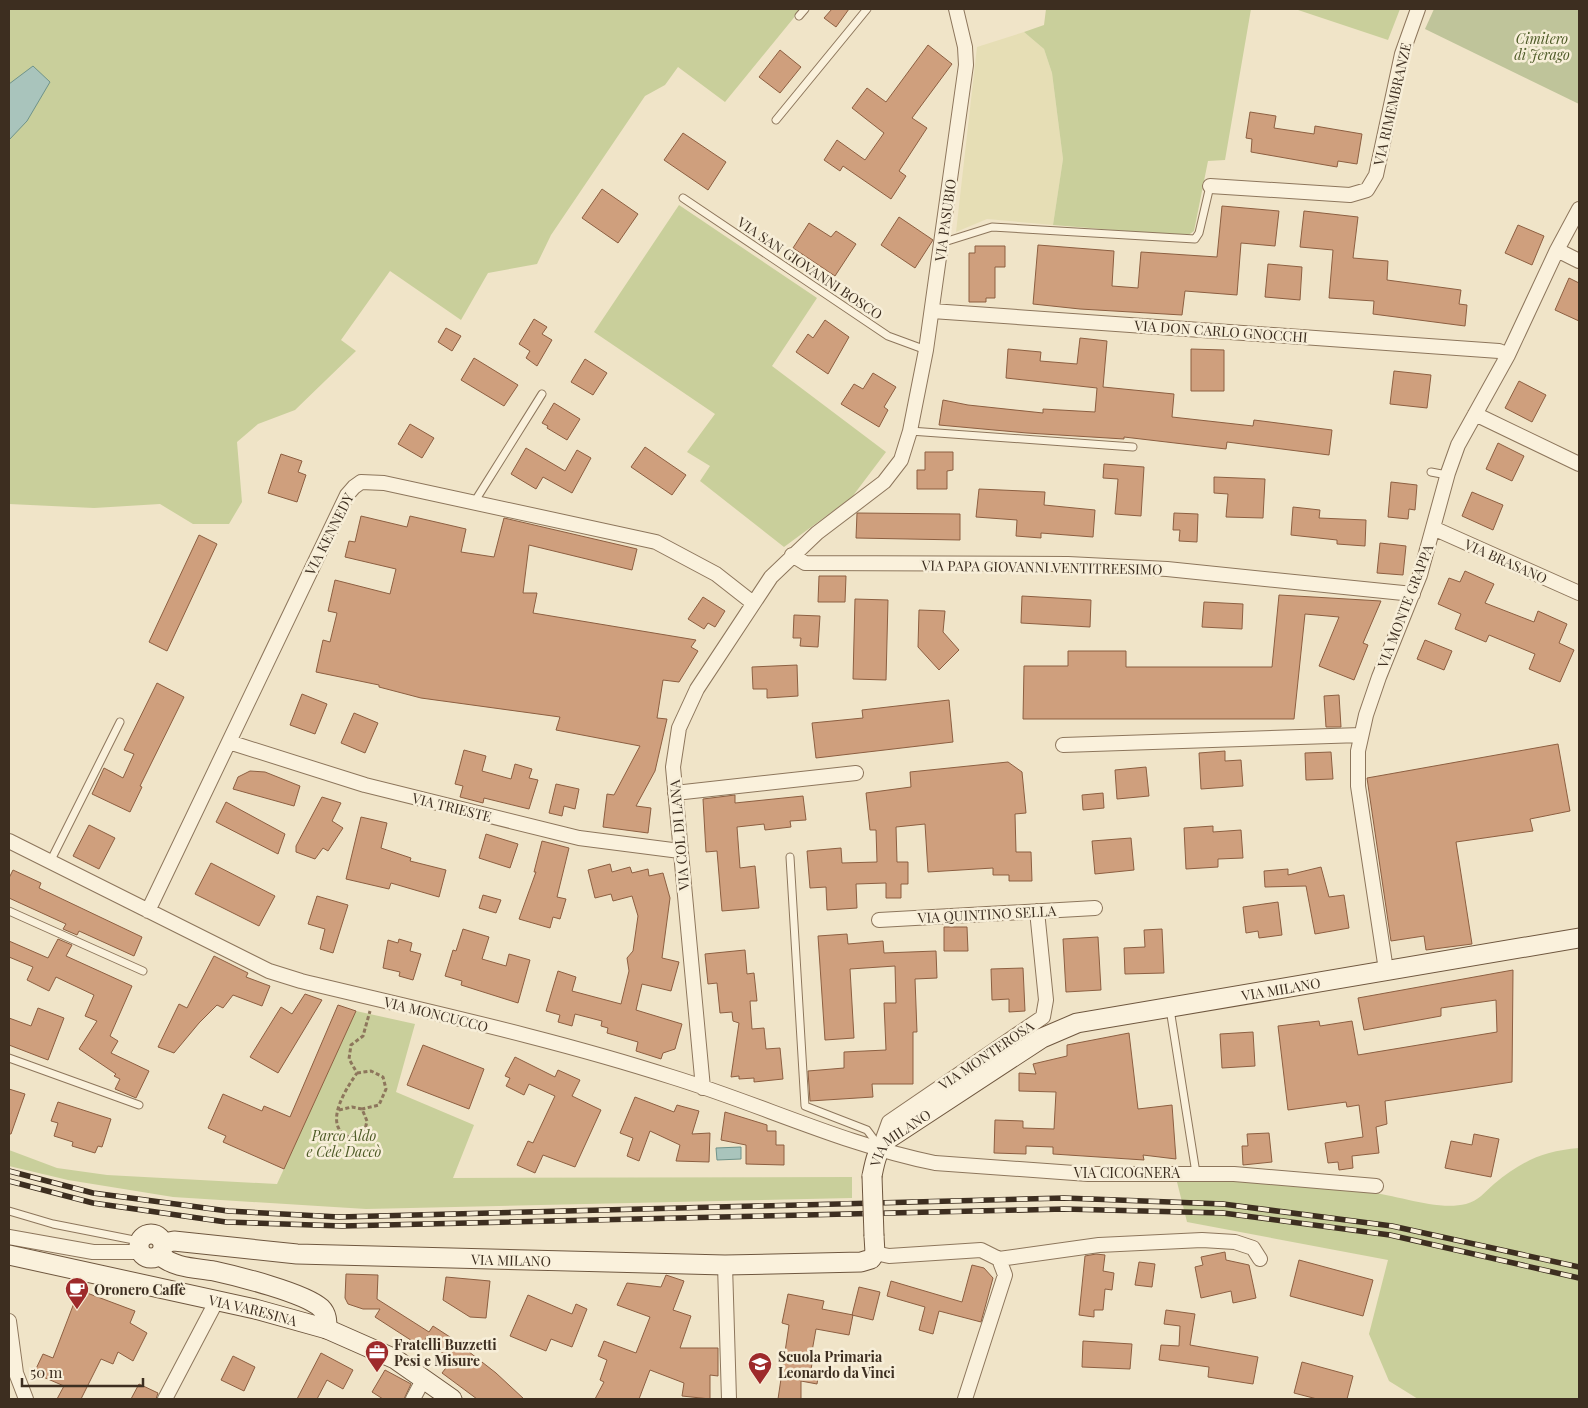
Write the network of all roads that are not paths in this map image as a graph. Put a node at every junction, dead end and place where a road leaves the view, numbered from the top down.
1 (805, 9) edge
2 (867, 9) edge
3 (956, 9) edge
4 (1418, 9) edge
5 (799, 16) dead end
6 (776, 120) dead end
7 (1210, 186) joint
8 (683, 198) dead end
9 (1579, 209) edge
10 (941, 243) junction
11 (1557, 250) junction
12 (1579, 261) edge
13 (932, 311) junction
14 (926, 350) junction
15 (1508, 355) junction
16 (542, 394) dead end
17 (1475, 414) junction
18 (910, 431) junction
19 (1133, 447) dead end
20 (1579, 464) edge
21 (1430, 472) dead end
22 (1447, 475) junction
23 (475, 501) junction
24 (1433, 528) junction
25 (792, 555) junction
26 (1413, 594) junction
27 (1579, 594) edge
28 (753, 603) junction
29 (120, 722) dead end
30 (1361, 735) junction
31 (229, 742) junction
32 (1063, 745) dead end
33 (856, 773) dead end
34 (675, 792) junction
35 (9, 841) edge
36 (680, 851) junction
37 (790, 856) dead end
38 (50, 862) junction
39 (1095, 908) dead end
40 (9, 911) edge
41 (148, 911) junction
42 (1037, 911) junction
43 (879, 920) dead end
44 (1579, 938) edge
45 (1386, 970) junction
46 (143, 971) dead end
47 (1170, 1009) junction
48 (9, 1058) edge
49 (703, 1088) junction
50 (139, 1105) dead end
51 (880, 1148) junction
52 (1196, 1173) junction
53 (1376, 1186) dead end
54 (9, 1211) edge
55 (9, 1237) edge
56 (874, 1244) junction
57 (140, 1247) junction
58 (162, 1249) junction
59 (9, 1255) edge
60 (999, 1259) junction
61 (1260, 1259) dead end
62 (725, 1264) junction
63 (217, 1300) junction
64 (9, 1321) edge
65 (327, 1329) junction
66 (424, 1378) junction
67 (26, 1399) edge
68 (165, 1399) edge
69 (413, 1399) edge
70 (452, 1399) edge
71 (729, 1399) edge
72 (965, 1399) edge

1 - 5 lane
2 - 6 lane
3 - 10 street, VIA PASUBIO
4 - 7 street, VIA RIMEMBRANZE
7 - 10 lane
8 - 14 lane, VIA SAN GIOVANNI BOSCO
9 - 11 street, VIA MONTE GRAPPA
10 - 13 street, VIA PASUBIO
11 - 12 street
11 - 15 street, VIA MONTE GRAPPA
13 - 14 street, VIA PASUBIO
13 - 15 street, VIA DON CARLO GNOCCHI
14 - 18 street, VIA PASUBIO
15 - 17 street, VIA MONTE GRAPPA
16 - 23 lane
17 - 20 street
17 - 22 street, VIA MONTE GRAPPA
18 - 19 lane
18 - 25 street, VIA PASUBIO
21 - 22 lane
22 - 24 street, VIA MONTE GRAPPA
23 - 28 street, VIA KENNEDY
23 - 31 street, VIA KENNEDY
24 - 26 street, VIA MONTE GRAPPA
24 - 27 street, VIA BRASANO
25 - 26 street, VIA PAPA GIOVANNI VENTITREESIMO
25 - 28 street, VIA PASUBIO
26 - 30 street, VIA MONTE GRAPPA
28 - 34 street, VIA COL DI LANA
29 - 38 lane
30 - 32 street
30 - 45 street, VIA MONTE GRAPPA
31 - 36 street, VIA TRIESTE
31 - 41 street, VIA KENNEDY
33 - 34 street
34 - 36 street, VIA COL DI LANA
35 - 38 street, VIA MONCUCCO
36 - 49 street, VIA COL DI LANA
37 - 51 lane
38 - 41 street, VIA MONCUCCO
39 - 42 street, VIA QUINTINO SELLA
40 - 46 lane
41 - 49 street, VIA MONCUCCO
42 - 43 street, VIA QUINTINO SELLA
42 - 51 street, VIA MONTEROSA
44 - 45 street, VIA MILANO
45 - 47 street, VIA MILANO
47 - 51 street, VIA MILANO
47 - 52 lane
48 - 50 lane
49 - 51 street, VIA MONCUCCO
51 - 52 street, VIA CICOGNERA
51 - 56 street, VIA MILANO, bridge
52 - 53 street, VIA CICOGNERA
54 - 57 lane
55 - 57 street
56 - 60 street
56 - 62 street, VIA MILANO
57 - 58 street, VIA MILANO
58 - 62 street, VIA MILANO
58 - 65 street, VIA MILANO
59 - 63 street, VIA VARESINA
60 - 61 street
60 - 72 street
62 - 71 street
63 - 65 street, VIA VARESINA
63 - 68 street
64 - 67 street
65 - 66 street, VIA VARESINA
66 - 69 street
66 - 70 street, VIA VARESINA

